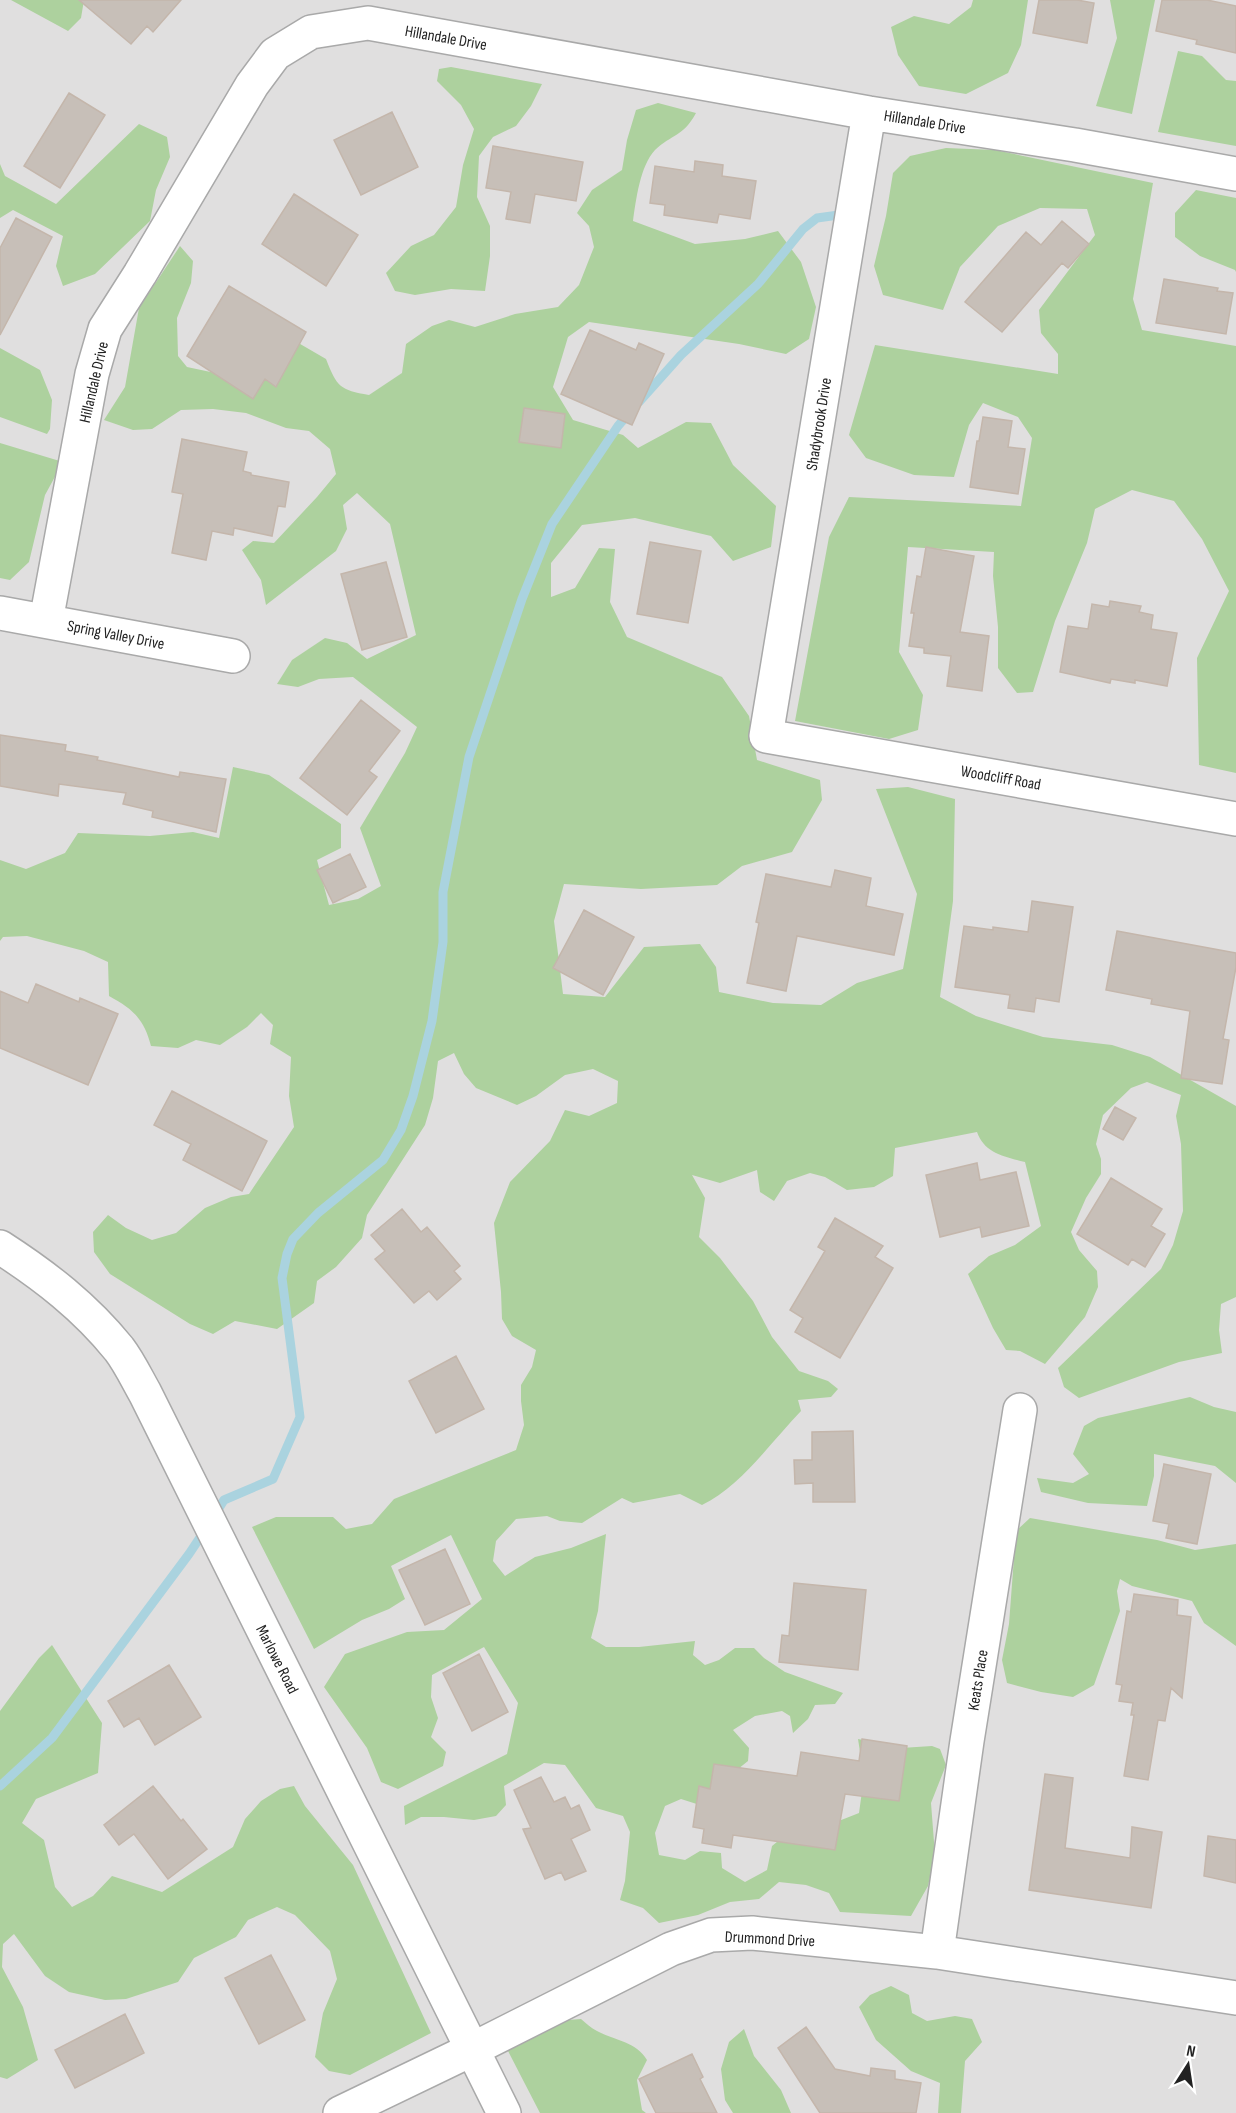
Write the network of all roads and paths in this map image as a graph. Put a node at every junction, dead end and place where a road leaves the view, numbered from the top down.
1 (870, 113) junction
2 (1236, 174) edge
3 (0, 613) edge
4 (46, 621) junction
5 (233, 656) dead end
6 (766, 736) joint
7 (1236, 819) edge
8 (0, 1247) edge
9 (1020, 1410) dead end
10 (937, 1952) junction
11 (1236, 1998) edge
12 (473, 2049) junction
13 (340, 2113) edge
14 (504, 2113) edge

1 - 2 street, Hillandale Drive
1 - 4 street, Hillandale Drive
1 - 6 street, Shadybrook Drive
3 - 4 street, Spring Valley Drive
4 - 5 street, Spring Valley Drive
6 - 7 street, Woodcliff Road
8 - 12 street, Marlowe Road
9 - 10 street, Keats Place
10 - 11 street, Drummond Drive
10 - 12 street, Drummond Drive
12 - 13 street, Drummond Drive
12 - 14 street, Marlowe Road

